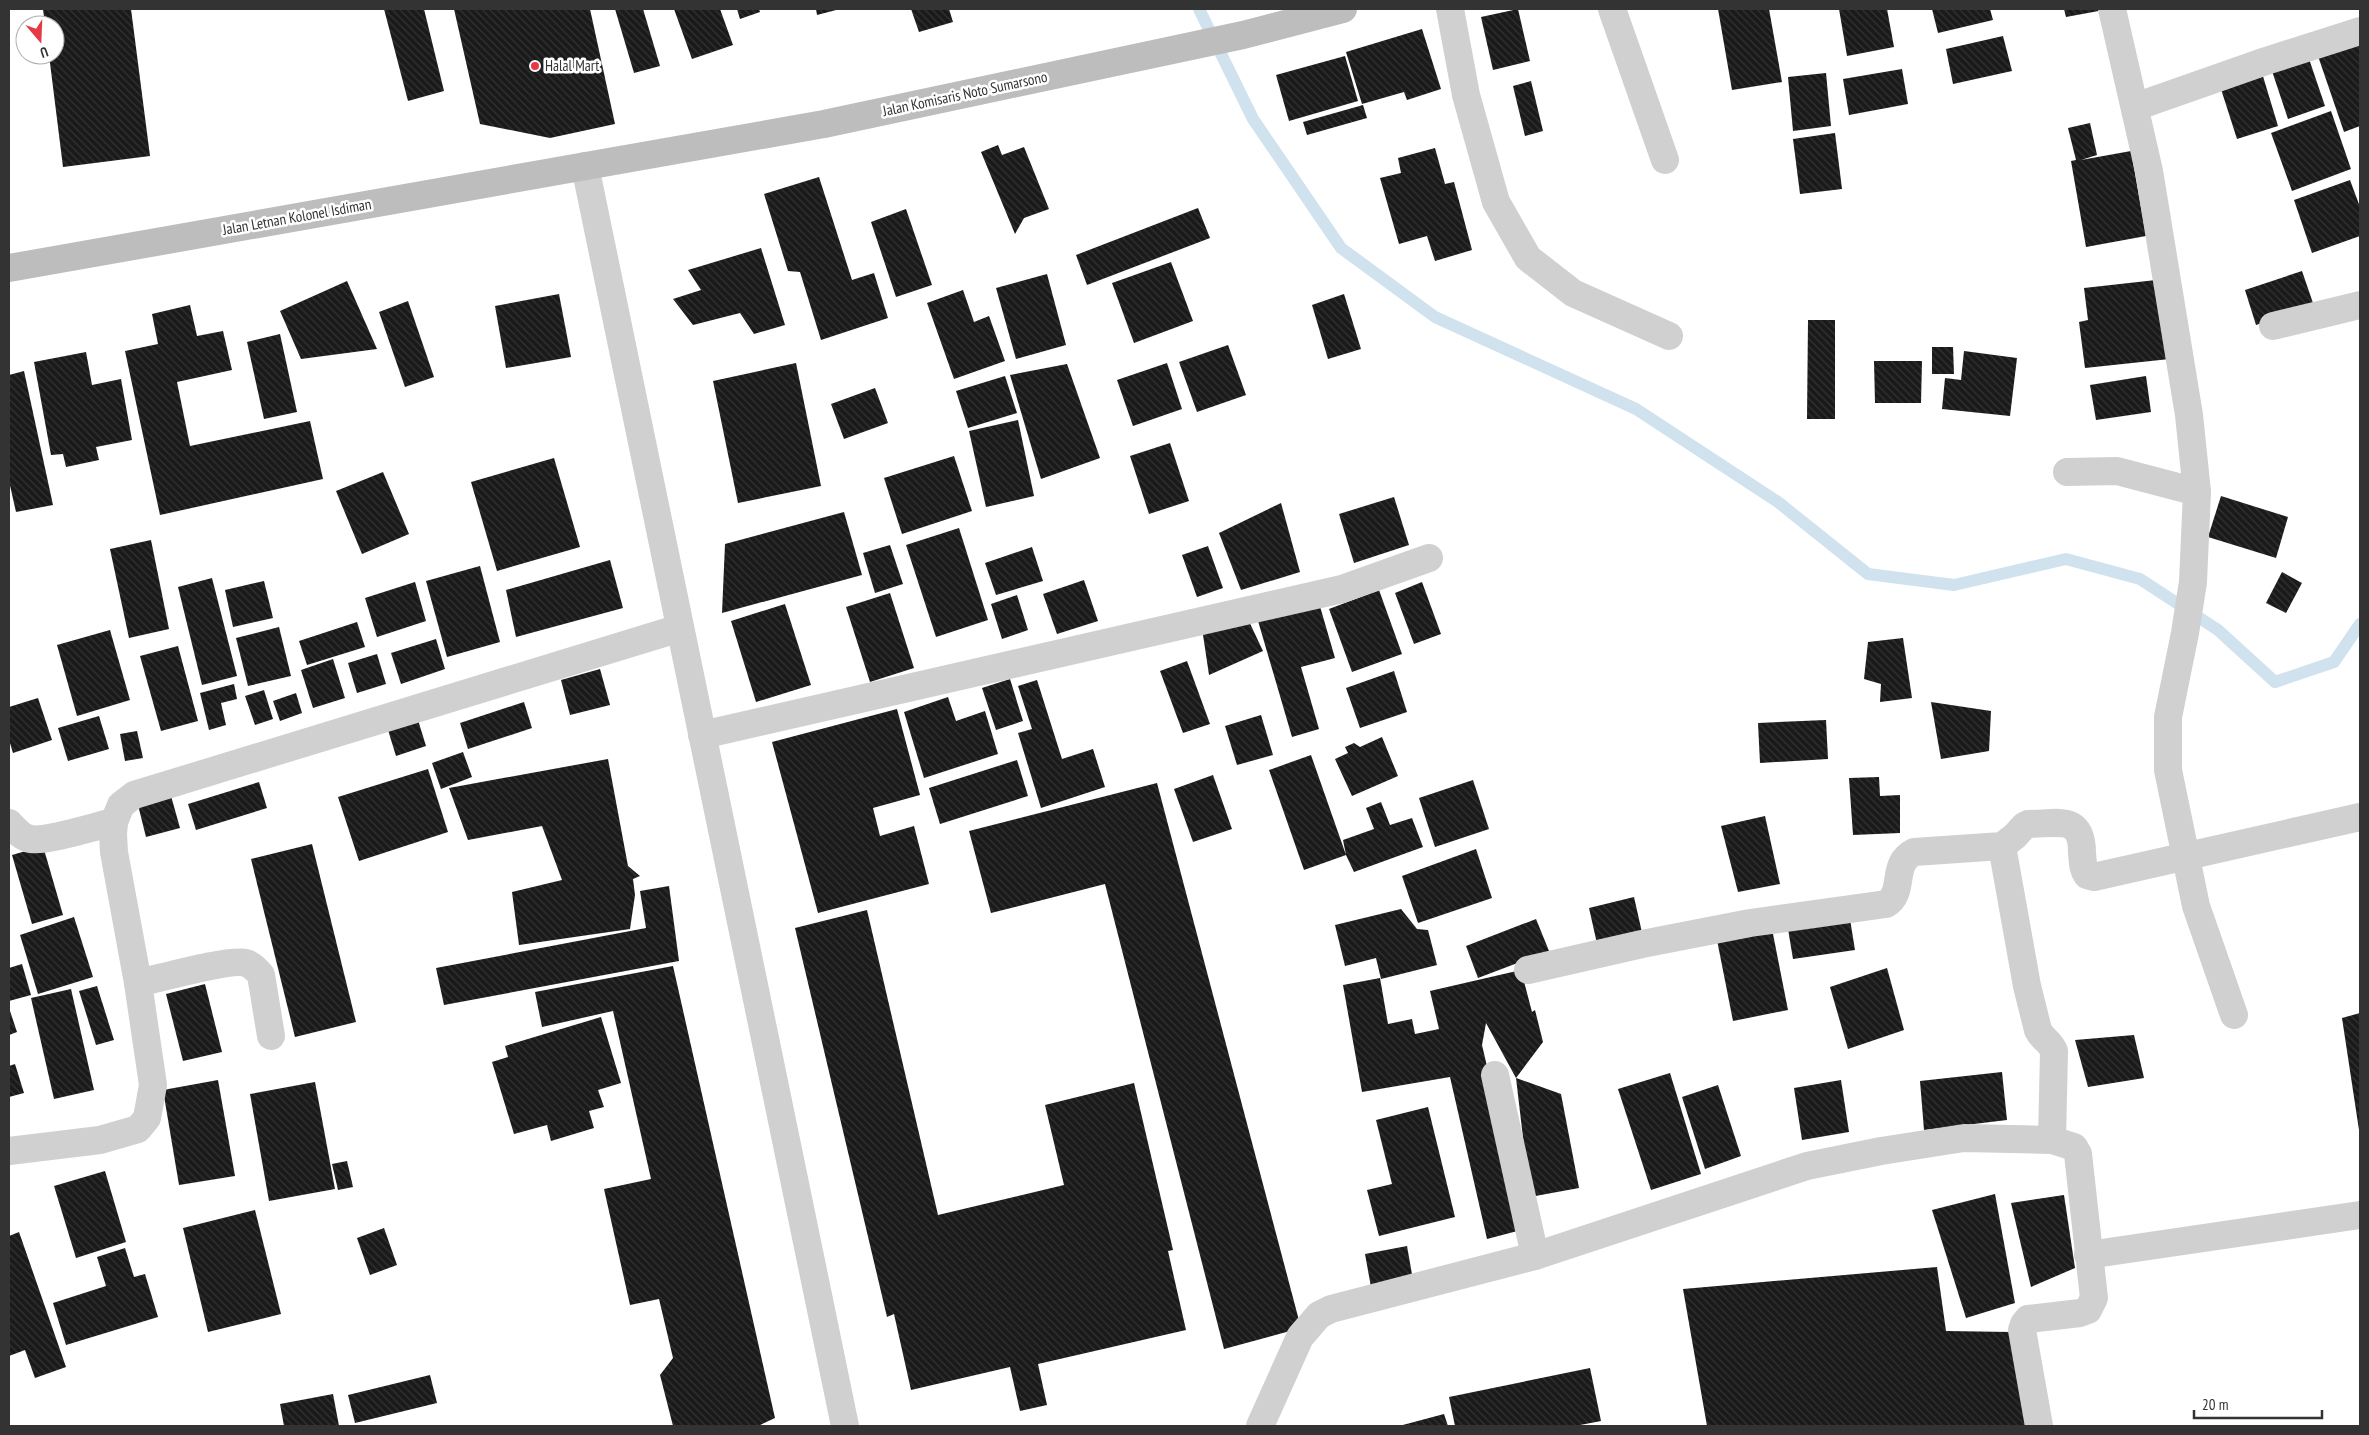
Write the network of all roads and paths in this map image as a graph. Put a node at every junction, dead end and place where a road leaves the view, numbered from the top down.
1 (1343, 9) edge
2 (1450, 9) edge
3 (1612, 9) edge
4 (2112, 9) edge
5 (2360, 31) edge
6 (2136, 107) junction
7 (1665, 160) dead end
8 (585, 166) junction
9 (9, 268) edge
10 (2360, 305) edge
11 (2273, 326) dead end
12 (1669, 336) dead end
13 (2067, 472) dead end
14 (2197, 492) junction
15 (1429, 558) dead end
16 (680, 628) junction
17 (702, 735) junction
18 (2360, 817) edge
19 (114, 822) junction
20 (9, 823) edge
21 (2002, 846) junction
22 (2186, 856) junction
23 (1528, 970) dead end
24 (138, 983) junction
25 (2234, 1015) dead end
26 (271, 1036) dead end
27 (1496, 1075) dead end
28 (2052, 1140) junction
29 (9, 1152) edge
30 (2360, 1215) edge
31 (2088, 1255) junction
32 (1535, 1256) junction
33 (845, 1426) edge
34 (1260, 1426) edge
35 (2039, 1426) edge

1 - 8 street, Jalan Komisaris Noto Sumarsono
2 - 12 street
3 - 7 street
4 - 6 street
5 - 6 street
6 - 14 street
8 - 9 street, Jalan Letnan Kolonel Isdiman
8 - 16 street
10 - 11 street
13 - 14 street
14 - 22 street
15 - 17 street
16 - 17 street
16 - 19 street
17 - 33 street
18 - 22 street
19 - 20 street
19 - 24 street
21 - 22 street
21 - 23 street
21 - 28 street
22 - 25 street
24 - 26 street
24 - 29 street
27 - 32 street
28 - 31 street
28 - 32 street
30 - 31 street
31 - 35 street
32 - 34 street

